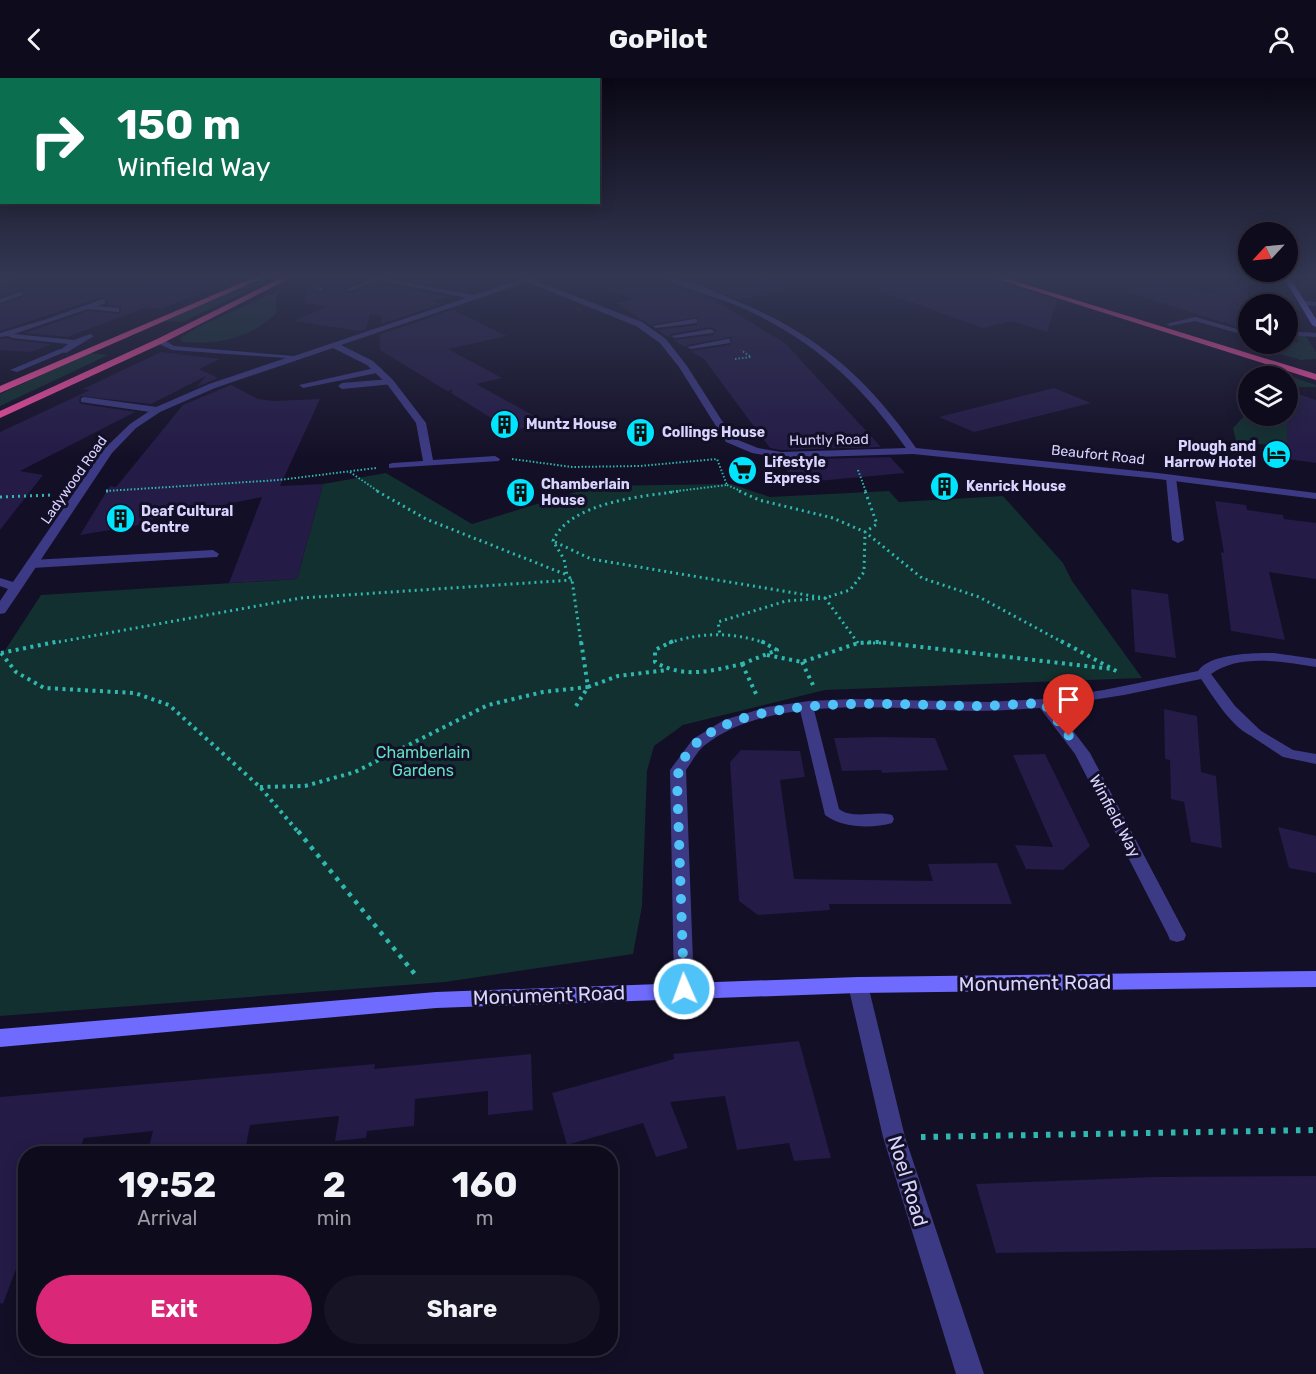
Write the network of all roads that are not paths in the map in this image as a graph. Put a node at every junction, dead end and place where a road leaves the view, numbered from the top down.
1 (38, 338) edge
2 (84, 338) edge
3 (119, 338) edge
4 (165, 338) edge
5 (353, 338) edge
6 (659, 338) edge
7 (802, 338) edge
8 (1192, 338) edge
9 (1218, 338) edge
10 (160, 341) junction
11 (727, 341) dead end
12 (75, 342) junction
13 (334, 345) junction
14 (691, 347) dead end
15 (298, 357) junction
16 (1313, 366) edge
17 (14, 370) dead end
18 (379, 370) junction
19 (1316, 377) edge
20 (390, 382) junction
21 (303, 385) dead end
22 (316, 388) dead end
23 (0, 390) edge
24 (84, 400) dead end
25 (157, 410) junction
26 (0, 415) edge
27 (913, 451) junction
28 (495, 459) road end
29 (428, 463) junction
30 (393, 466) road end
31 (1171, 478) junction
32 (1316, 496) edge
33 (1178, 540) dead end
34 (213, 554) dead end
35 (32, 564) junction
36 (0, 582) edge
37 (16, 588) junction
38 (0, 610) edge
39 (1316, 663) edge
40 (1204, 674) junction
41 (1044, 703) junction
42 (806, 706) junction
43 (1316, 759) edge
44 (886, 819) dead end
45 (1178, 935) dead end
46 (1316, 979) edge
47 (858, 985) junction
48 (684, 989) junction
49 (0, 1038) edge
50 (970, 1374) edge

1 - 12 street
2 - 12 street
3 - 23 highway
4 - 10 highway
5 - 13 street, Ladywood Road
6 - 27 street, Huntly Road
7 - 27 street
8 - 19 highway
9 - 16 highway
10 - 15 street
10 - 26 highway
11 - 14 street
12 - 17 street
13 - 15 street, Ladywood Road
13 - 18 street
15 - 25 street, Ladywood Road
18 - 20 street
18 - 21 street
20 - 22 street
20 - 29 street
24 - 25 street
25 - 35 street, Ladywood Road
27 - 31 street, Beaufort Road
28 - 29 street
29 - 30 street
31 - 32 street, Beaufort Road
31 - 33 street
34 - 35 street
35 - 37 street, Ladywood Road
36 - 37 street
37 - 38 street, Ladywood Road
39 - 40 street
40 - 41 street
40 - 43 street
41 - 42 street
41 - 45 street, Winfield Way
42 - 44 street
42 - 48 street
46 - 47 main road, Monument Road
47 - 48 main road, Monument Road
47 - 50 street, Noel Road
48 - 49 main road, Monument Road

